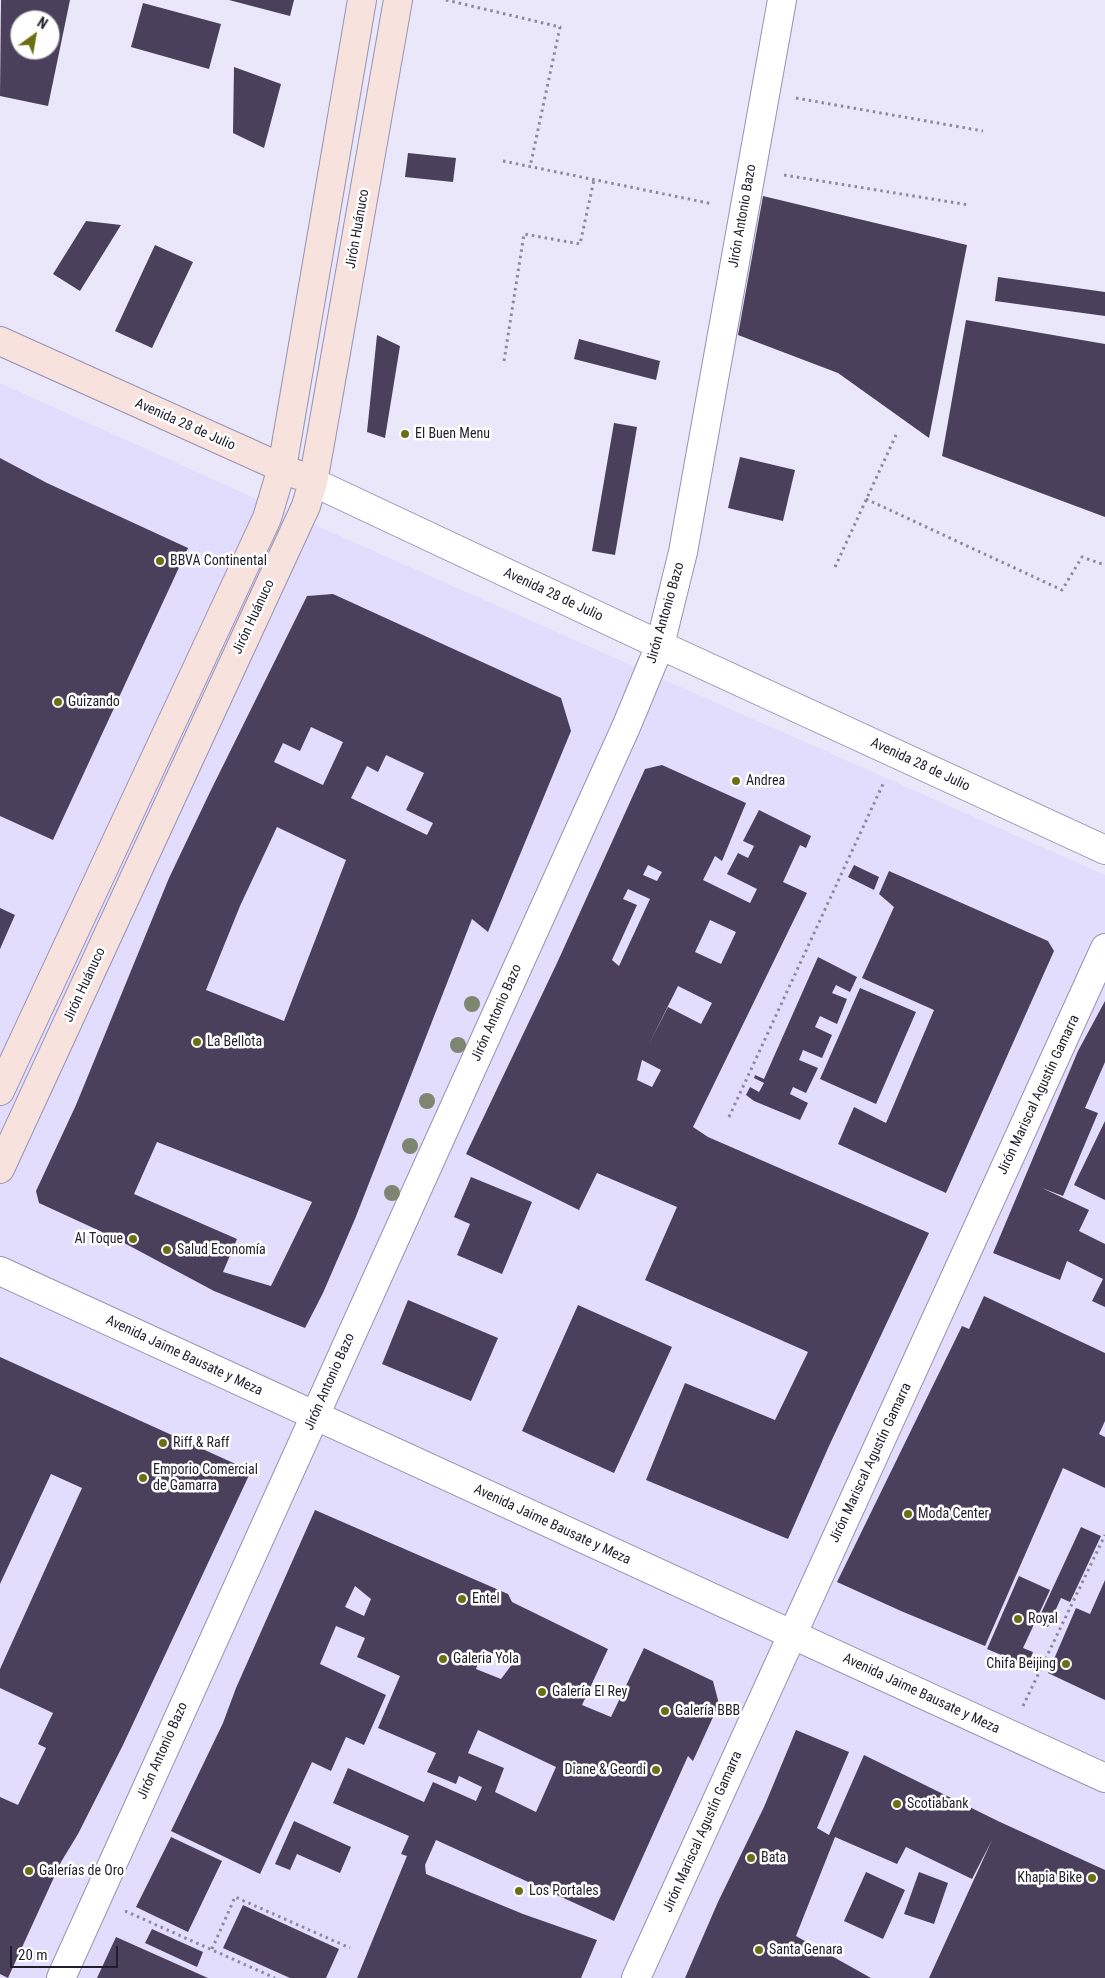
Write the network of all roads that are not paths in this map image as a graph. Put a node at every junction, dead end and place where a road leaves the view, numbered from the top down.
1 (362, 0) edge
2 (398, 0) edge
3 (782, 0) edge
4 (0, 341) edge
5 (282, 468) junction
6 (313, 482) junction
7 (660, 645) junction
8 (1105, 850) edge
9 (1105, 948) edge
10 (0, 1091) edge
11 (0, 1169) edge
12 (0, 1272) edge
13 (314, 1416) junction
14 (792, 1635) junction
15 (1105, 1778) edge
16 (61, 1978) edge
17 (636, 1978) edge

1 - 5 street
2 - 6 street, Jirón Huánuco
3 - 7 street, Jirón Antonio Bazo
4 - 5 street, Avenida 28 de Julio
5 - 6 street, Avenida 28 de Julio
5 - 10 street
6 - 7 street, Avenida 28 de Julio
6 - 11 street, Jirón Huánuco
7 - 8 street, Avenida 28 de Julio
7 - 13 street, Jirón Antonio Bazo
9 - 14 street, Jirón Mariscal Agustín Gamarra
12 - 13 street, Avenida Jaime Bausate y Meza
13 - 14 street, Avenida Jaime Bausate y Meza
13 - 16 street, Jirón Antonio Bazo
14 - 15 street, Avenida Jaime Bausate y Meza
14 - 17 street, Jirón Mariscal Agustín Gamarra

